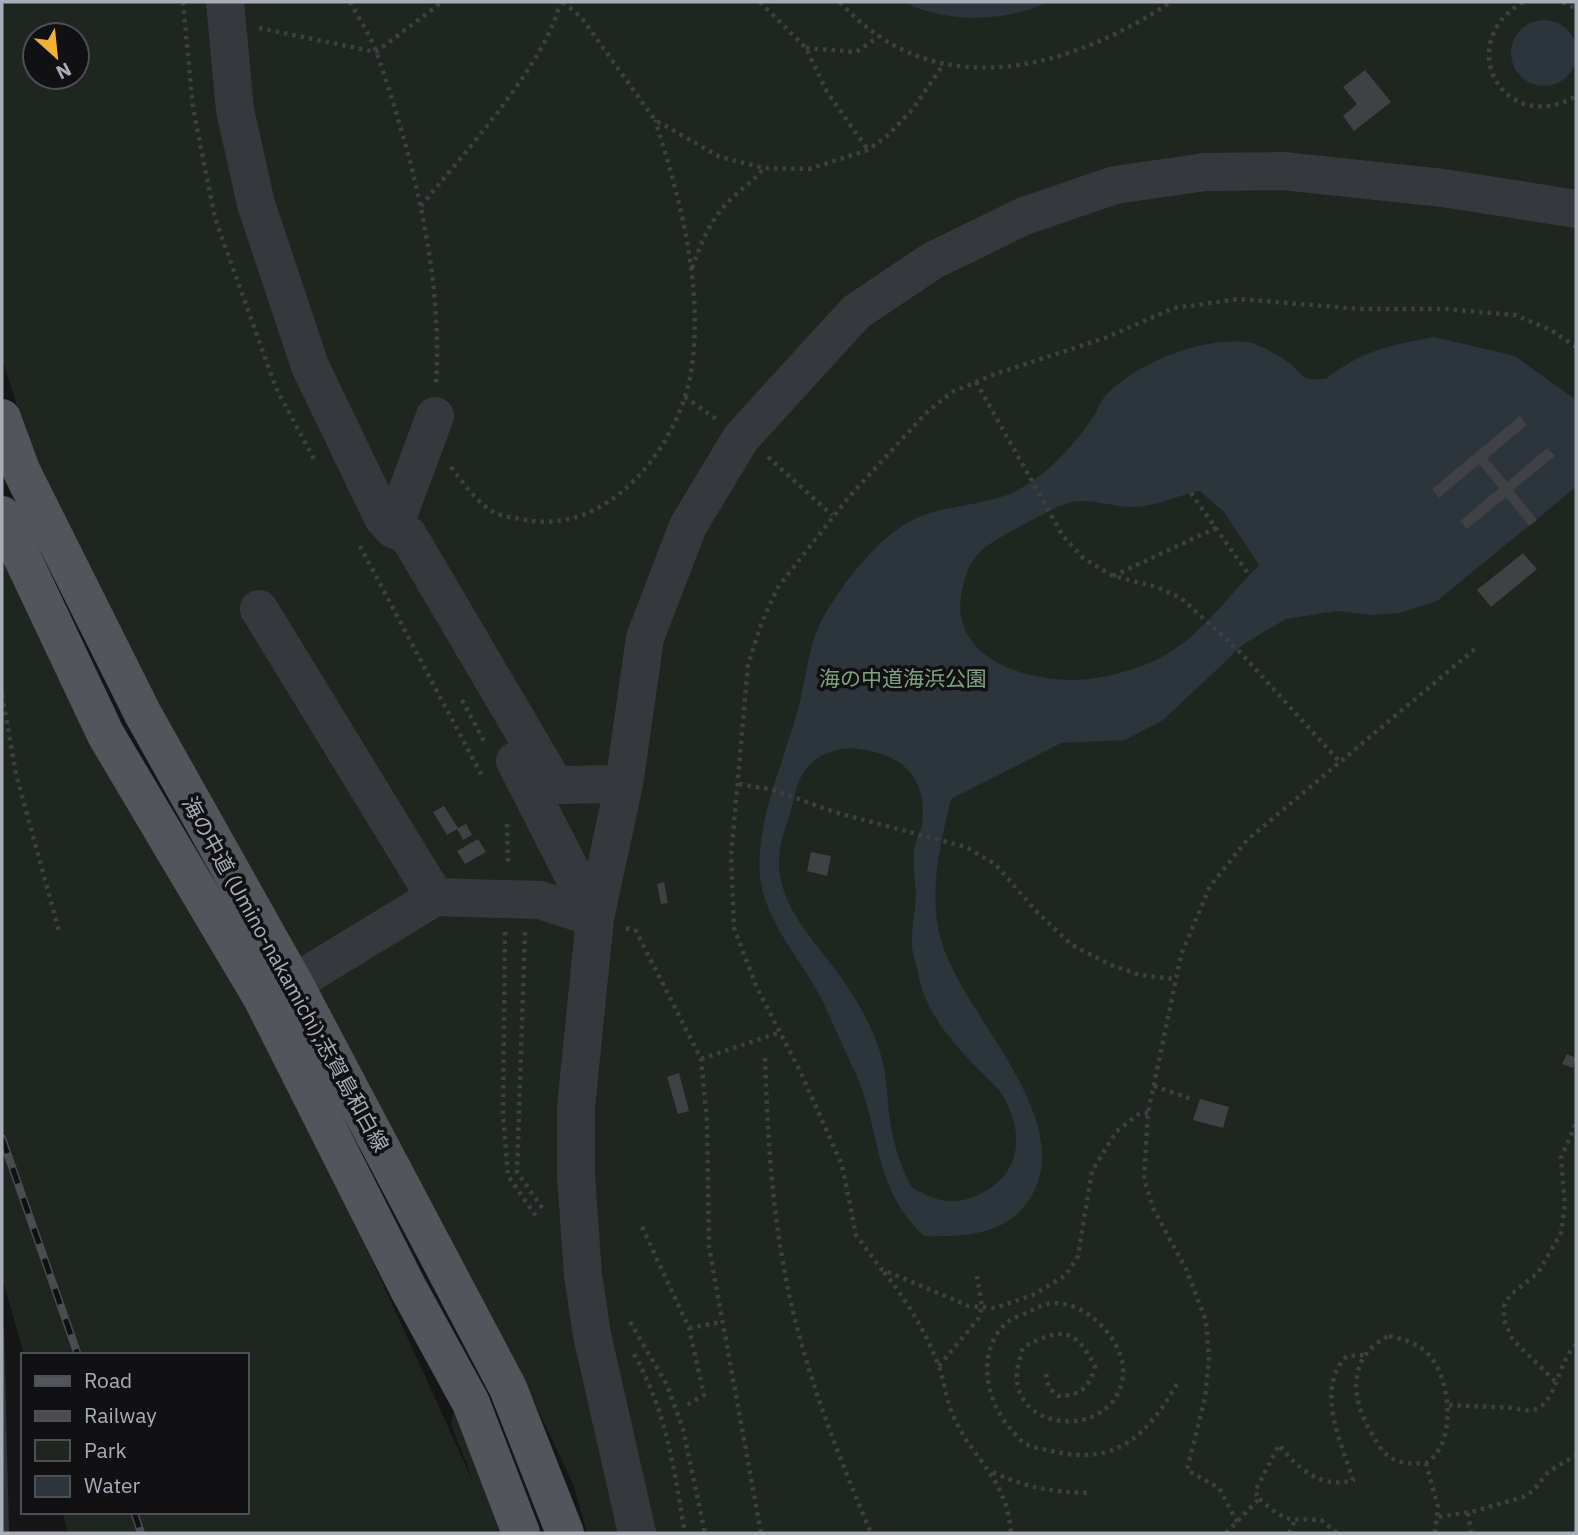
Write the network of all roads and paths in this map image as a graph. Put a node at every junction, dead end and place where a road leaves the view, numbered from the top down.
1 (350, 2) edge
2 (442, 2) edge
3 (562, 2) edge
4 (760, 2) edge
5 (841, 2) edge
6 (1171, 2) edge
7 (1522, 2) edge
8 (1563, 2) edge
9 (1576, 9) edge
10 (226, 12) edge
11 (880, 36) junction
12 (806, 48) junction
13 (376, 52) junction
14 (943, 65) junction
15 (1576, 96) edge
16 (655, 120) junction
17 (868, 150) junction
18 (764, 168) junction
19 (421, 206) junction
20 (1576, 209) edge
21 (692, 269) junction
22 (1576, 347) edge
23 (976, 382) junction
24 (435, 416) joint
25 (2, 418) edge
26 (449, 464) dead end
27 (1191, 493) dead end
28 (2, 515) edge
29 (388, 523) junction
30 (1216, 528) junction
31 (1249, 575) dead end
32 (1113, 576) junction
33 (259, 609) dead end
34 (1476, 648) dead end
35 (458, 692) dead end
36 (2, 695) edge
37 (490, 753) dead end
38 (1340, 762) junction
39 (624, 784) junction
40 (739, 784) junction
41 (435, 897) junction
42 (518, 898) junction
43 (596, 918) junction
44 (59, 931) dead end
45 (1175, 979) junction
46 (278, 990) junction
47 (778, 1033) junction
48 (765, 1058) dead end
49 (701, 1059) junction
50 (1154, 1086) junction
51 (1194, 1100) dead end
52 (1148, 1113) junction
53 (1576, 1123) edge
54 (544, 1212) dead end
55 (538, 1219) dead end
56 (642, 1227) dead end
57 (881, 1269) junction
58 (977, 1276) dead end
59 (982, 1307) junction
60 (630, 1322) dead end
61 (722, 1322) junction
62 (690, 1328) junction
63 (1576, 1345) edge
64 (631, 1349) dead end
65 (1365, 1355) junction
66 (939, 1366) junction
67 (1046, 1374) dead end
68 (1555, 1381) junction
69 (1178, 1382) dead end
70 (687, 1405) dead end
71 (1449, 1405) junction
72 (1576, 1455) edge
73 (1426, 1463) junction
74 (992, 1472) junction
75 (1089, 1493) dead end
76 (1259, 1499) junction
77 (1468, 1513) junction
78 (1439, 1517) junction
79 (1237, 1522) junction
80 (1294, 1522) junction
81 (521, 1533) edge
82 (565, 1533) edge
83 (637, 1533) edge
84 (684, 1533) edge
85 (705, 1533) edge
86 (761, 1533) edge
87 (871, 1533) edge
88 (1011, 1533) edge
89 (1226, 1533) edge
90 (1289, 1533) edge
91 (1337, 1533) edge
92 (1435, 1533) edge
93 (1471, 1533) edge

1 - 13 path
2 - 13 path
3 - 16 path
3 - 19 path
4 - 12 path
5 - 11 path
6 - 14 path
7 - 15 path
8 - 9 path
10 - 13 path
10 - 29 street
11 - 12 path
11 - 14 path
12 - 17 path
13 - 19 path
14 - 17 path
16 - 18 path
16 - 21 path
17 - 18 path
18 - 21 path
19 - 24 path
20 - 39 street
21 - 26 path
22 - 23 path
23 - 32 path
23 - 40 path
24 - 29 street
25 - 46 main road, 海の中道 (Umino-nakamichi);志賀島和白線
27 - 30 path
28 - 46 main road, 海の中道 (Umino-nakamichi);志賀島和白線
29 - 39 street
29 - 43 street
30 - 31 path
30 - 32 path
32 - 38 path
33 - 41 street
34 - 38 path
35 - 37 path
36 - 44 path
38 - 45 path
39 - 43 street
40 - 45 path
40 - 47 path
41 - 42 street
41 - 46 street
42 - 43 street
42 - 54 path
42 - 55 path
43 - 49 path
43 - 83 street
45 - 50 path
46 - 81 main road, 海の中道 (Umino-nakamichi);志賀島和白線
46 - 82 main road, 海の中道 (Umino-nakamichi);志賀島和白線
47 - 49 path
47 - 57 path
48 - 87 path
49 - 61 path
50 - 51 path
50 - 52 path
52 - 59 path
52 - 79 path
53 - 68 path
56 - 62 path
57 - 59 path
57 - 66 path
58 - 59 path
59 - 66 path
60 - 85 path
61 - 62 path
61 - 86 path
62 - 70 path
63 - 68 path
64 - 84 path
65 - 71 path
65 - 73 path
65 - 76 path
66 - 74 path
67 - 69 path
68 - 71 path
71 - 73 path
72 - 77 path
73 - 78 path
74 - 75 path
74 - 88 path
76 - 79 path
76 - 80 path
77 - 78 path
77 - 93 path
78 - 92 path
79 - 89 path
80 - 90 path
80 - 91 path

